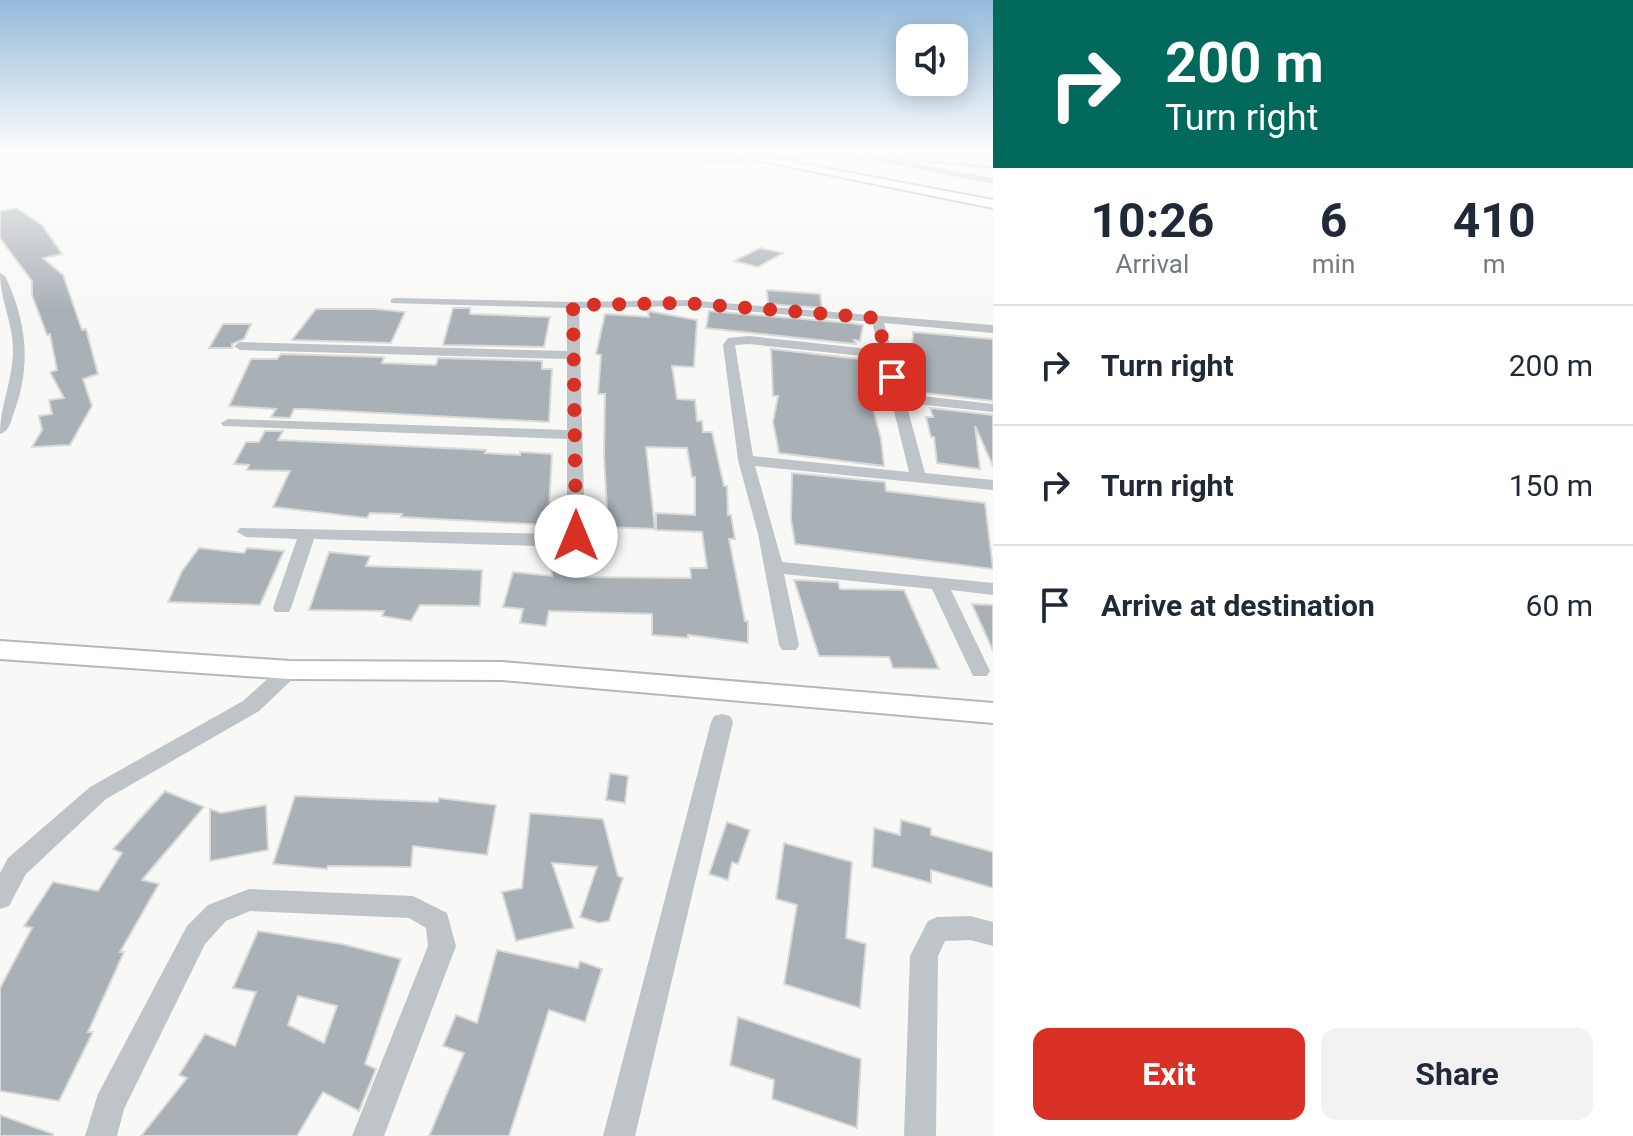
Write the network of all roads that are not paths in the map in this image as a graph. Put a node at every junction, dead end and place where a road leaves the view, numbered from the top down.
1 (0, 276) edge
2 (395, 301) dead end
3 (573, 305) junction
4 (877, 318) junction
5 (993, 329) edge
6 (240, 346) dead end
7 (573, 355) junction
8 (887, 355) junction
9 (898, 398) junction
10 (993, 408) edge
11 (228, 423) dead end
12 (0, 430) edge
13 (575, 435) junction
14 (746, 460) junction
15 (918, 476) junction
16 (993, 485) edge
17 (246, 532) dead end
18 (307, 534) junction
19 (773, 567) junction
20 (939, 584) junction
21 (993, 589) edge
22 (282, 608) dead end
23 (789, 645) dead end
24 (0, 650) edge
25 (290, 670) junction
26 (980, 671) dead end
27 (993, 713) edge
28 (722, 722) dead end
29 (0, 898) edge
30 (993, 934) edge
31 (101, 1136) edge
32 (368, 1136) edge
33 (619, 1136) edge
34 (920, 1136) edge

1 - 12 street
2 - 3 street
3 - 4 street
3 - 7 street
4 - 5 street
4 - 8 street
6 - 7 street
7 - 13 street
8 - 9 street
8 - 14 street
9 - 10 street
9 - 15 street
11 - 13 street
13 - 18 street
14 - 15 street
14 - 19 street
15 - 16 street
17 - 18 street
18 - 22 street
19 - 20 street
19 - 23 street
20 - 21 street
20 - 26 street
24 - 25 street
25 - 27 street
25 - 29 street
28 - 33 street
30 - 34 street
31 - 32 street

